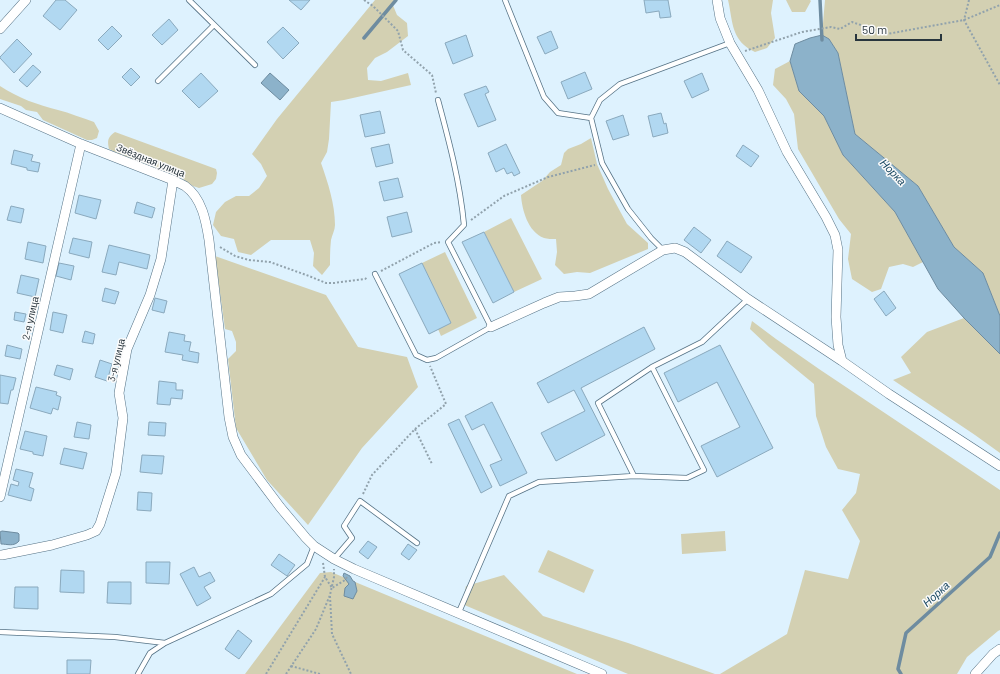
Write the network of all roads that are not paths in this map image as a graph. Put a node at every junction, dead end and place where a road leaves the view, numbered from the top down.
1 (26, 0) edge
2 (189, 0) edge
3 (505, 0) edge
4 (717, 0) edge
5 (214, 25) junction
6 (0, 29) edge
7 (730, 43) junction
8 (255, 65) dead end
9 (158, 81) dead end
10 (438, 100) road end
11 (0, 108) edge
12 (591, 118) junction
13 (82, 144) junction
14 (173, 180) junction
15 (663, 250) junction
16 (375, 274) road end
17 (748, 299) junction
18 (491, 327) junction
19 (842, 361) junction
20 (652, 367) junction
21 (1000, 466) edge
22 (634, 476) junction
23 (0, 497) edge
24 (417, 543) dead end
25 (318, 548) junction
26 (0, 555) edge
27 (334, 559) junction
28 (459, 612) junction
29 (0, 632) edge
30 (165, 643) junction
31 (1000, 649) edge
32 (138, 674) edge
33 (602, 674) edge
34 (975, 674) edge

1 - 6 street
2 - 5 lane
3 - 12 lane
4 - 7 street
5 - 8 lane
5 - 9 lane
7 - 12 lane
7 - 19 street
10 - 18 lane
11 - 13 street, Звёздная улица
12 - 15 lane
13 - 14 street, Звёздная улица
13 - 23 street, 2-я улица
14 - 25 street, Звёздная улица
14 - 26 street, 3-я улица
15 - 17 street
15 - 18 street
16 - 18 lane
17 - 19 street
17 - 20 lane
19 - 21 street
20 - 22 lane
20 - 22 lane
22 - 28 lane
24 - 27 lane
25 - 27 street, Звёздная улица
25 - 30 lane
27 - 28 street, Звёздная улица
28 - 33 street, Звёздная улица
29 - 30 lane
30 - 32 lane
31 - 34 street

